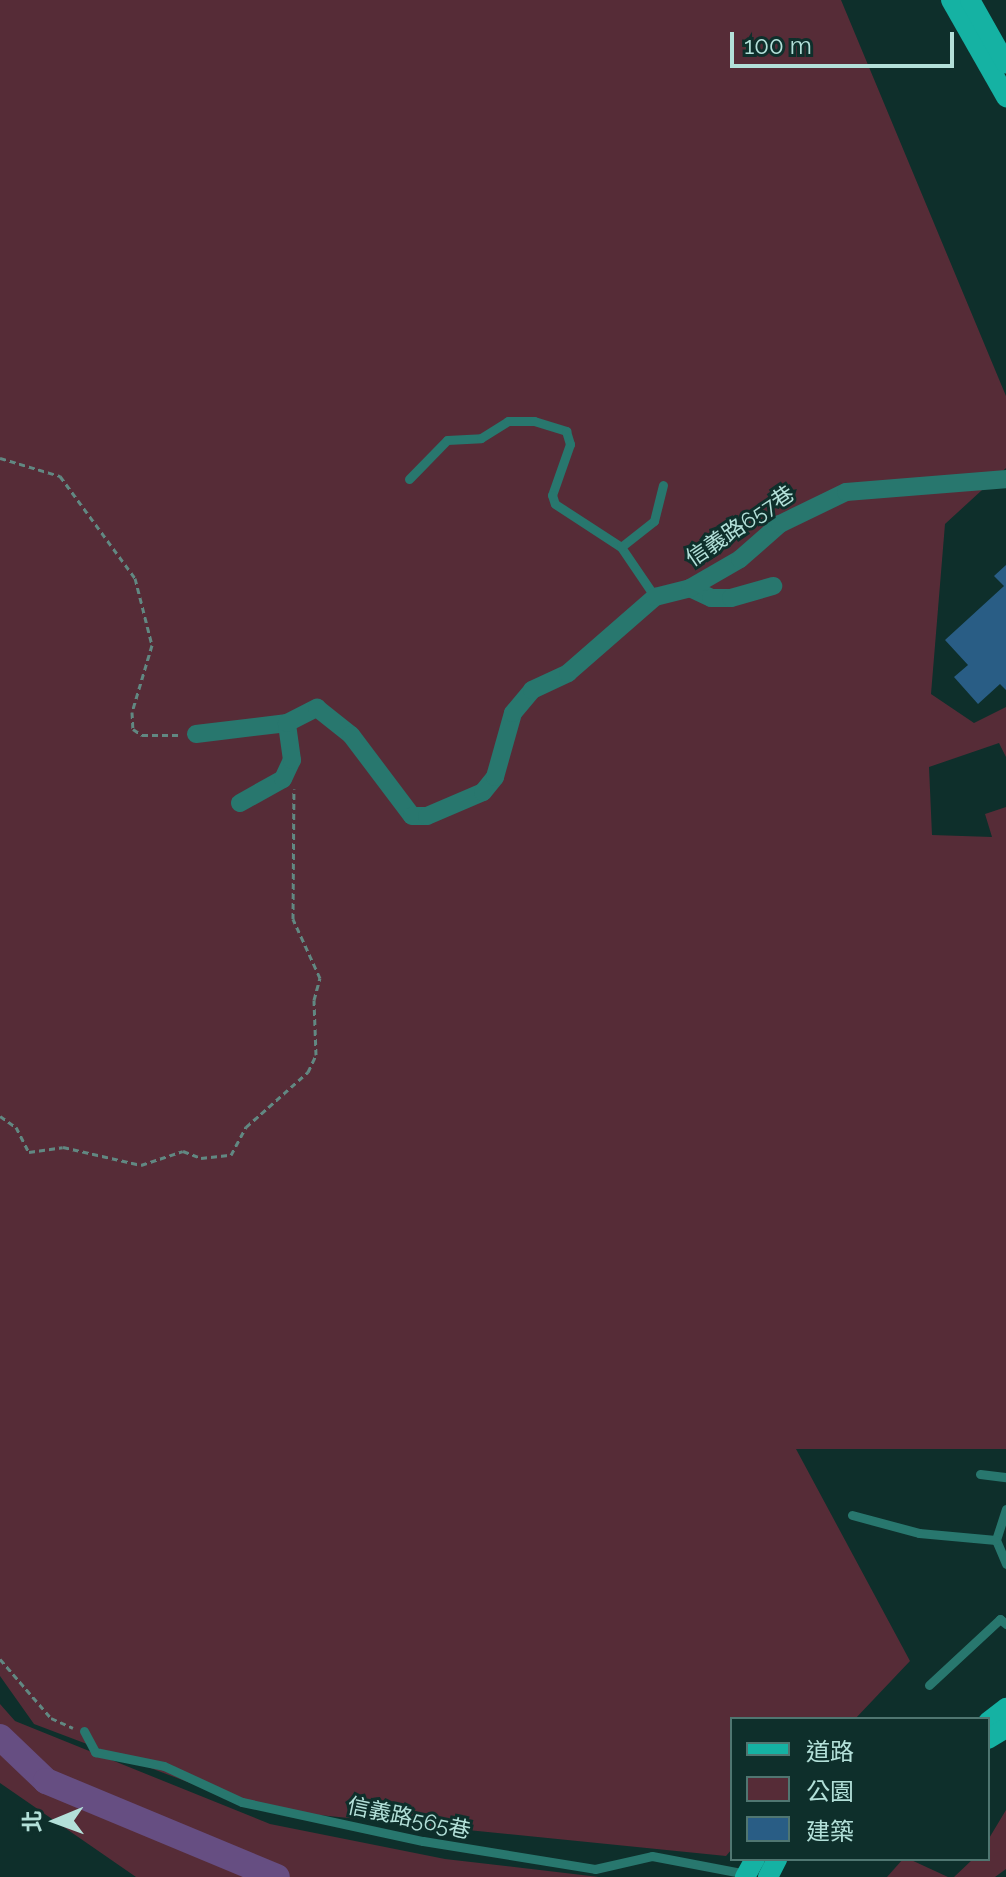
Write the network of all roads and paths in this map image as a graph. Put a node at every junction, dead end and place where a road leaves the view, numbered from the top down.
1 (951, 0) edge
2 (970, 0) edge
3 (1006, 64) edge
4 (1006, 97) edge
5 (0, 458) edge
6 (409, 479) dead end
7 (1006, 479) edge
8 (663, 485) dead end
9 (621, 547) junction
10 (773, 586) dead end
11 (690, 588) junction
12 (655, 597) junction
13 (287, 723) junction
14 (196, 734) joint
15 (292, 760) junction
16 (240, 803) dead end
17 (0, 1116) edge
18 (980, 1474) dead end
19 (1006, 1477) edge
20 (1006, 1509) edge
21 (852, 1515) dead end
22 (996, 1540) junction
23 (1006, 1564) edge
24 (1006, 1624) edge
25 (0, 1659) edge
26 (929, 1685) dead end
27 (1006, 1708) edge
28 (990, 1720) edge
29 (84, 1731) joint
30 (749, 1870) edge

1 - 4 main road
2 - 3 main road
5 - 14 path
6 - 9 lane
7 - 11 street, 信義路657巷
8 - 9 lane
9 - 12 lane
10 - 11 street
11 - 12 street, 信義路657巷
12 - 13 street, 信義路657巷
13 - 14 street
13 - 15 street
15 - 16 street
15 - 17 path
18 - 19 lane
20 - 22 lane
21 - 22 lane
22 - 23 lane
24 - 26 lane
25 - 29 path
27 - 28 main road
29 - 30 lane, 信義路565巷

